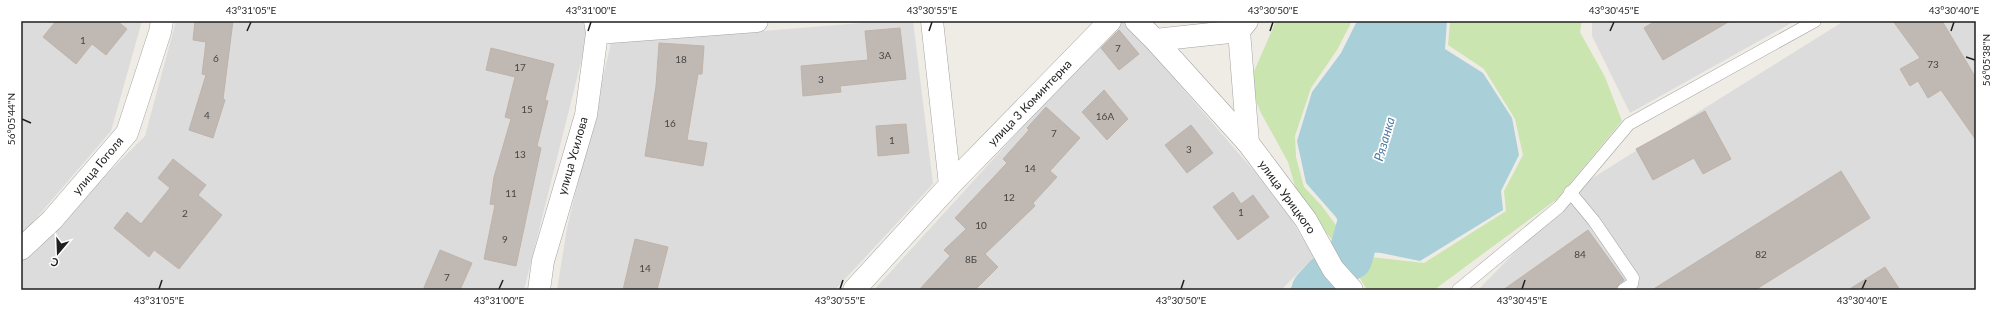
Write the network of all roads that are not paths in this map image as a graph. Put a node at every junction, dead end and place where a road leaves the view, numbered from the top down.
1 (162, 21) edge
2 (757, 21) edge
3 (932, 21) edge
4 (1110, 21) edge
5 (1136, 21) edge
6 (1815, 21) edge
7 (1243, 26) edge
8 (596, 27) edge
9 (1155, 40) junction
10 (1248, 143) junction
11 (950, 185) junction
12 (1570, 192) junction
13 (21, 249) edge
14 (539, 290) edge
15 (854, 290) edge
16 (1352, 290) edge
17 (1458, 290) edge
18 (1623, 290) edge

1 - 13 street, улица Гоголя
2 - 8 street
3 - 11 street
4 - 11 street, улица 3 Коминтерна
5 - 9 street, улица Урицкого
6 - 12 lane
7 - 9 street
7 - 10 street
8 - 14 street, улица Усилова
9 - 10 street, улица Урицкого
10 - 16 street, улица Урицкого
11 - 15 street, улица 3 Коминтерна
12 - 17 lane
12 - 18 lane

